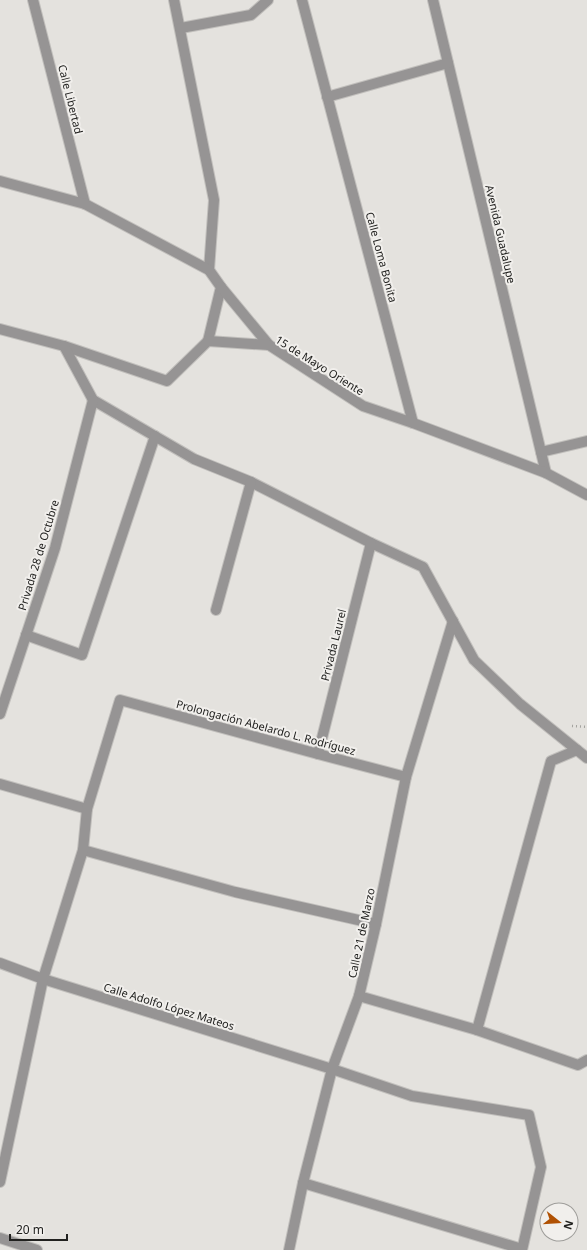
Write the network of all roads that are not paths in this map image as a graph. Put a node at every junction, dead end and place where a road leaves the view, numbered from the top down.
1 (33, 0) edge
2 (174, 0) edge
3 (268, 0) edge
4 (302, 0) edge
5 (433, 0) edge
6 (180, 28) junction
7 (448, 62) junction
8 (327, 97) junction
9 (0, 181) edge
10 (85, 204) junction
11 (209, 270) junction
12 (221, 287) junction
13 (0, 329) edge
14 (208, 341) junction
15 (269, 345) junction
16 (64, 346) junction
17 (93, 400) junction
18 (413, 423) junction
19 (155, 436) junction
20 (587, 441) edge
21 (541, 452) junction
22 (546, 473) junction
23 (251, 482) junction
24 (587, 495) edge
25 (371, 543) junction
26 (216, 610) dead end
27 (453, 621) junction
28 (26, 635) junction
29 (0, 714) edge
30 (577, 750) junction
31 (318, 754) junction
32 (587, 758) edge
33 (406, 777) junction
34 (0, 784) edge
35 (87, 809) junction
36 (83, 850) junction
37 (376, 924) junction
38 (0, 963) edge
39 (43, 979) junction
40 (360, 996) junction
41 (477, 1030) junction
42 (587, 1060) edge
43 (332, 1069) junction
44 (0, 1182) edge
45 (303, 1183) junction
46 (0, 1238) edge
47 (522, 1249) edge
48 (37, 1250) edge
49 (289, 1250) edge

1 - 10 street, Calle Libertad
2 - 6 street
3 - 6 street
4 - 8 street, Calle Loma Bonita
5 - 7 street, Avenida Guadalupe
6 - 11 street
7 - 8 street
7 - 21 street, Avenida Guadalupe
8 - 18 street, Calle Loma Bonita
9 - 10 street
10 - 11 street
11 - 12 street
12 - 14 street
12 - 15 street
13 - 16 street
14 - 15 street, 15 de Mayo Oriente
14 - 16 street
15 - 18 street, 15 de Mayo Oriente
16 - 17 street
17 - 19 street
17 - 28 street, Privada 28 de Octubre
18 - 22 street, 15 de Mayo Oriente
19 - 23 street
19 - 28 street
20 - 21 street
21 - 22 street, Avenida Guadalupe
22 - 24 street, 15 de Mayo Oriente
23 - 25 street
23 - 26 street
25 - 27 street
25 - 31 street, Privada Laurel
27 - 30 street
27 - 33 street, Calle 21 de Marzo
28 - 29 street, Privada 28 de Octubre
30 - 32 street
30 - 41 street
31 - 33 street, Prolongación Abelardo L. Rodríguez
31 - 35 street, Prolongación Abelardo L. Rodríguez
33 - 37 street, Calle 21 de Marzo
34 - 35 street
35 - 36 street
36 - 37 street
36 - 39 street
37 - 40 street, Calle 21 de Marzo
38 - 39 street, Calle Adolfo López Mateos
39 - 43 street, Calle Adolfo López Mateos
39 - 44 street
40 - 41 street
40 - 43 street, Calle 21 de Marzo
41 - 42 street
43 - 45 street, Calle 21 de Marzo
43 - 47 street, Calle Adolfo López Mateos
45 - 47 street
45 - 49 street, Calle 21 de Marzo
46 - 48 street

